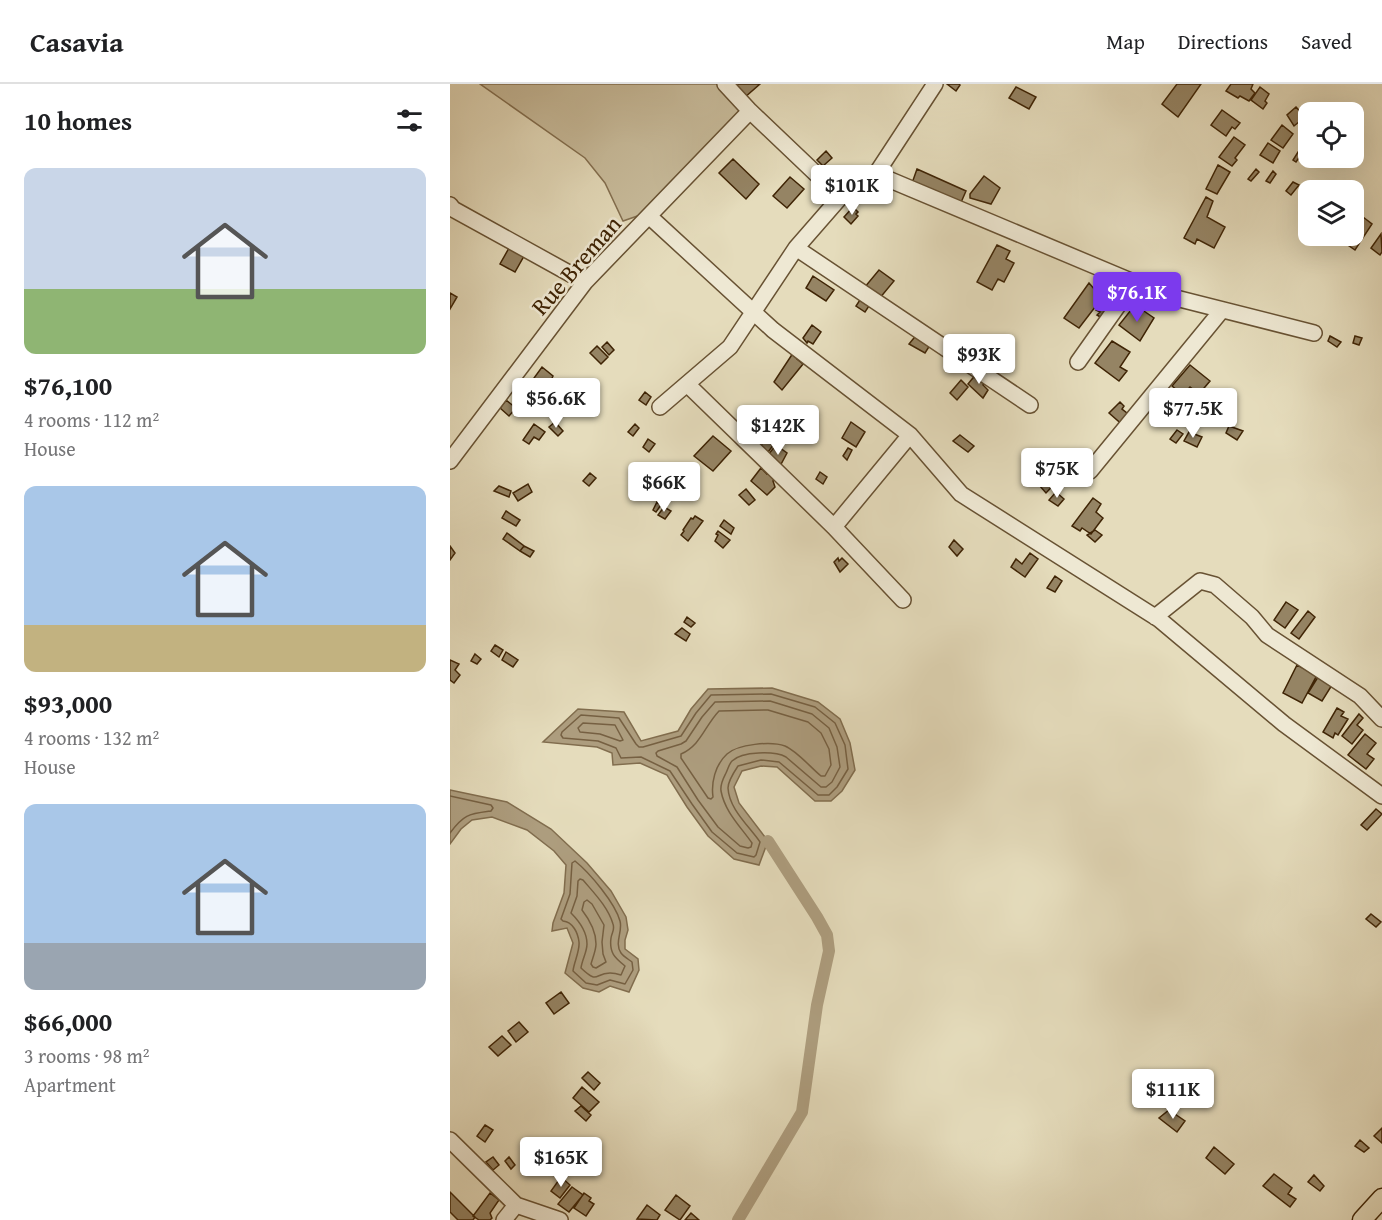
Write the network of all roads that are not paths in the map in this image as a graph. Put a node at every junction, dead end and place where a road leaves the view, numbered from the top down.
1 (725, 84) edge
2 (935, 84) edge
3 (750, 111) junction
4 (876, 174) junction
5 (844, 193) junction
6 (450, 205) edge
7 (649, 216) junction
8 (796, 248) junction
9 (585, 282) junction
10 (1134, 283) junction
11 (1222, 310) junction
12 (753, 312) junction
13 (1314, 333) dead end
14 (1078, 362) dead end
15 (687, 384) junction
16 (1030, 405) dead end
17 (660, 407) dead end
18 (910, 435) junction
19 (450, 460) edge
20 (1090, 471) dead end
21 (834, 527) junction
22 (903, 600) dead end
23 (1155, 617) junction
24 (1382, 719) edge
25 (1382, 796) edge
26 (450, 1140) edge
27 (1382, 1198) edge
28 (516, 1205) junction
29 (504, 1220) edge
30 (560, 1220) edge
31 (1362, 1220) edge

1 - 3 street
2 - 4 street
3 - 5 street
3 - 7 street, Rue Breman
4 - 5 street
4 - 10 street
5 - 8 street
6 - 9 street
7 - 9 street, Rue Breman
7 - 12 street
8 - 12 street
8 - 16 street
9 - 19 street, Rue Breman
10 - 11 street
10 - 14 street
11 - 13 street
11 - 20 street
12 - 15 street
12 - 18 street
15 - 17 street
15 - 21 street
18 - 21 street
18 - 23 street
21 - 22 street
23 - 24 street
23 - 25 street
26 - 28 street
27 - 31 main road
28 - 29 street
28 - 30 street

